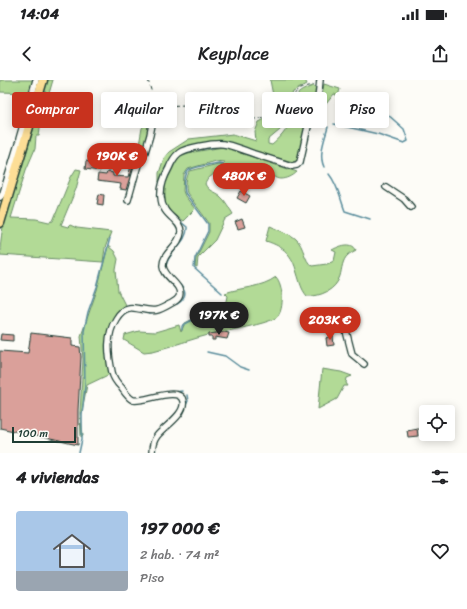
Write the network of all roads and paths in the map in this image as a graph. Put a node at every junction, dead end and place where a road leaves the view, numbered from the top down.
1 (36, 80) edge
2 (43, 80) edge
3 (148, 80) edge
4 (320, 82) edge
5 (40, 92) edge
6 (152, 92) edge
7 (177, 106) edge
8 (29, 128) edge
9 (29, 128) edge
10 (151, 128) edge
11 (18, 144) junction
12 (386, 187) dead end
13 (0, 196) edge
14 (128, 200) dead end
15 (3, 204) edge
16 (412, 207) dead end
17 (0, 223) edge
18 (340, 317) dead end
19 (364, 364) dead end
20 (152, 453) edge

1 - 11 street
2 - 5 highway
3 - 6 path
4 - 7 path
4 - 20 street
8 - 11 street
9 - 15 highway
10 - 14 street
11 - 13 street
12 - 16 street
15 - 17 highway
18 - 19 street

